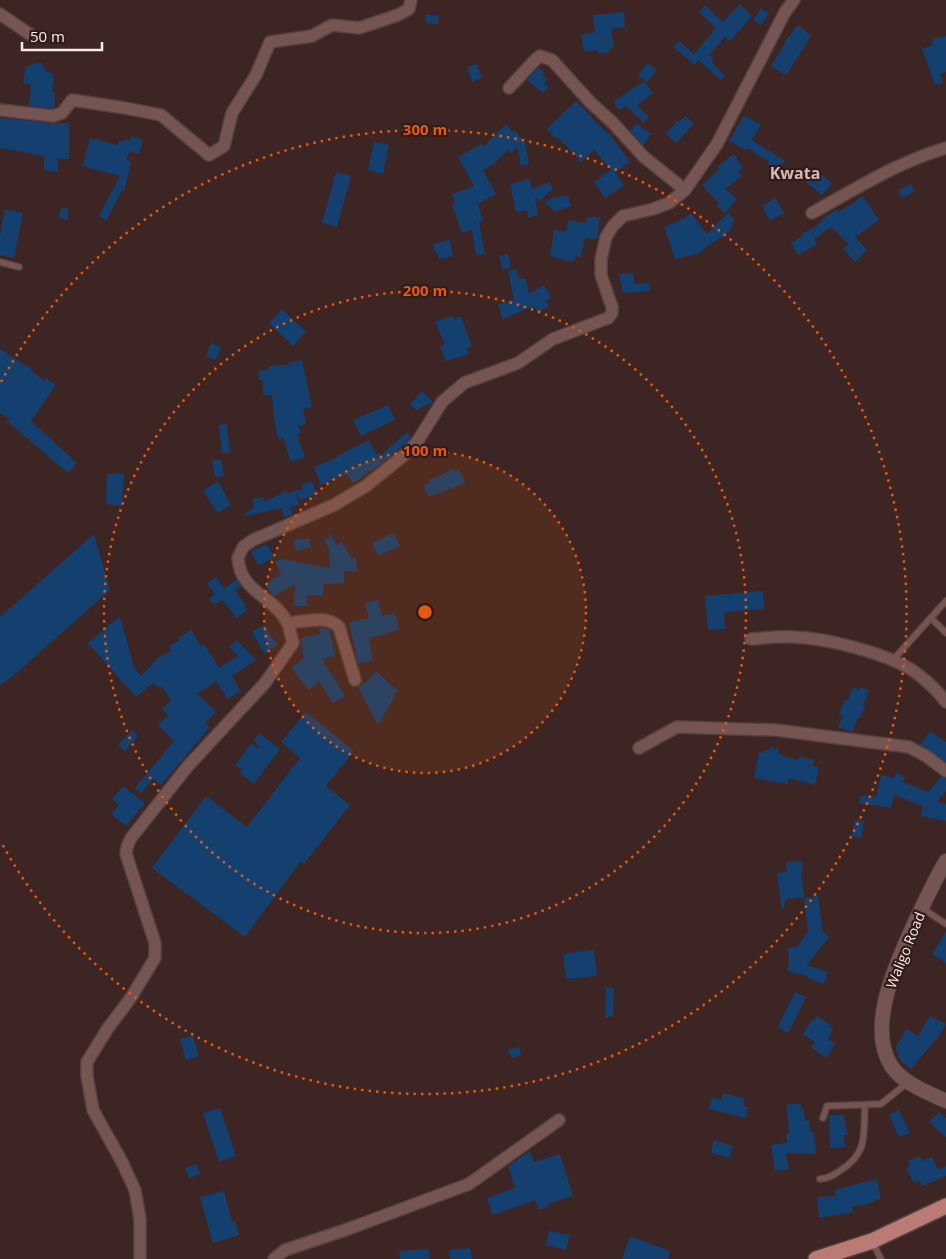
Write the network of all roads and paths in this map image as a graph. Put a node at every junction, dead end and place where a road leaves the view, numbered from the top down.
1 (411, 0) edge
2 (794, 0) edge
3 (0, 14) edge
4 (31, 35) dead end
5 (509, 88) dead end
6 (0, 110) edge
7 (946, 148) edge
8 (685, 190) junction
9 (812, 213) dead end
10 (0, 262) edge
11 (19, 267) dead end
12 (946, 601) edge
13 (931, 618) junction
14 (288, 623) junction
15 (946, 632) edge
16 (751, 640) dead end
17 (892, 661) junction
18 (355, 680) dead end
19 (946, 702) edge
20 (639, 748) dead end
21 (946, 770) edge
22 (946, 861) edge
23 (922, 908) junction
24 (946, 924) edge
25 (909, 1082) junction
26 (946, 1101) edge
27 (865, 1105) junction
28 (823, 1118) dead end
29 (559, 1120) dead end
30 (820, 1179) dead end
31 (946, 1206) edge
32 (872, 1241) junction
33 (140, 1259) edge
34 (274, 1259) edge
35 (816, 1259) edge
36 (881, 1259) edge

1 - 6 street
2 - 8 street
3 - 4 street
5 - 8 street
7 - 9 street
8 - 14 street
10 - 11 lane
12 - 13 lane
13 - 15 lane
13 - 17 lane
14 - 18 street
14 - 33 street
16 - 17 street
17 - 19 street
20 - 21 street
22 - 23 street, Waligo Road
23 - 24 lane
23 - 25 street, Waligo Road
25 - 26 street, Waligo Road
25 - 27 lane
27 - 28 lane
27 - 30 lane
29 - 34 street
31 - 32 main road
32 - 35 main road
32 - 36 lane

